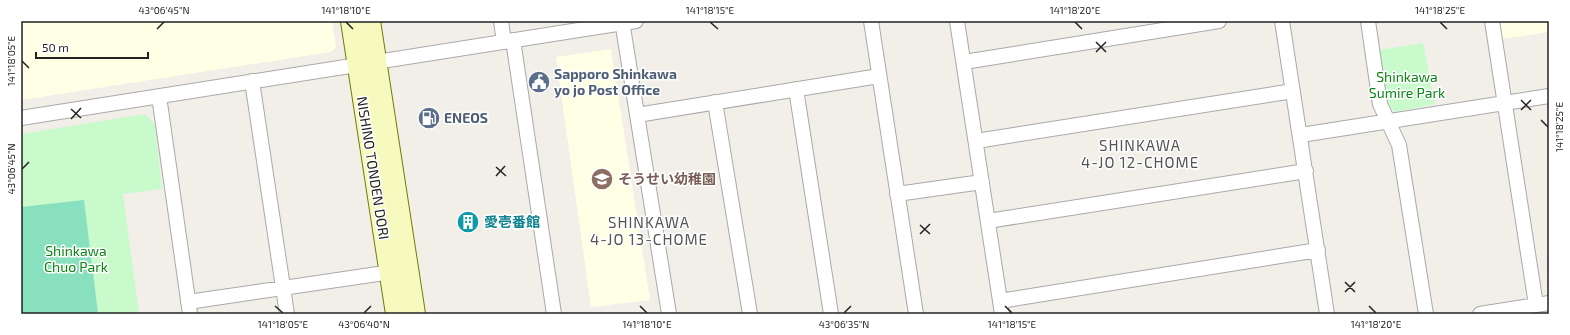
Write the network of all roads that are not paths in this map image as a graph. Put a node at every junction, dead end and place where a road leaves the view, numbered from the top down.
1 (351, 21) edge
2 (370, 21) edge
3 (500, 21) edge
4 (636, 21) edge
5 (871, 21) edge
6 (957, 21) edge
7 (1219, 21) edge
8 (1282, 21) edge
9 (1368, 21) edge
10 (1492, 21) edge
11 (622, 22) edge
12 (508, 41) junction
13 (964, 62) junction
14 (367, 63) junction
15 (879, 76) junction
16 (252, 81) junction
17 (796, 89) junction
18 (1293, 91) junction
19 (159, 96) junction
20 (1549, 96) edge
21 (715, 102) junction
22 (1504, 103) junction
23 (636, 114) junction
24 (21, 118) edge
25 (1388, 121) junction
26 (1301, 135) junction
27 (976, 141) junction
28 (1306, 171) junction
29 (982, 182) junction
30 (898, 194) junction
31 (988, 221) junction
32 (1318, 250) junction
33 (399, 270) junction
34 (283, 288) junction
35 (1543, 304) edge
36 (189, 308) edge
37 (1001, 308) edge
38 (287, 314) edge
39 (396, 314) edge
40 (415, 314) edge
41 (554, 314) edge
42 (669, 314) edge
43 (750, 314) edge
44 (831, 314) edge
45 (915, 314) edge
46 (1327, 314) edge
47 (1426, 314) edge
48 (1480, 314) edge

1 - 14 street, NISHINO TONDEN DORI
2 - 14 street, NISHINO TONDEN DORI
3 - 12 street
4 - 11 street
5 - 15 street
6 - 13 street
7 - 13 street
8 - 18 street
9 - 25 street
10 - 22 street
11 - 12 street
11 - 23 street
12 - 14 street
12 - 41 street
13 - 27 street
14 - 16 street
14 - 33 street, NISHINO TONDEN DORI
15 - 17 street
15 - 30 street
16 - 19 street
16 - 34 street
17 - 21 street
17 - 44 street
18 - 26 street
18 - 27 street
19 - 24 street
19 - 36 street
20 - 22 street
21 - 23 street
21 - 43 street
22 - 25 street
22 - 35 street
23 - 42 street
25 - 26 street
25 - 47 street
26 - 28 street
27 - 29 street
28 - 31 street
28 - 32 street
29 - 30 street
29 - 31 street
30 - 45 street
31 - 37 street
32 - 37 street
32 - 46 street
33 - 34 street
33 - 39 street, NISHINO TONDEN DORI
33 - 40 street, NISHINO TONDEN DORI
34 - 36 street
34 - 38 street
35 - 48 street

